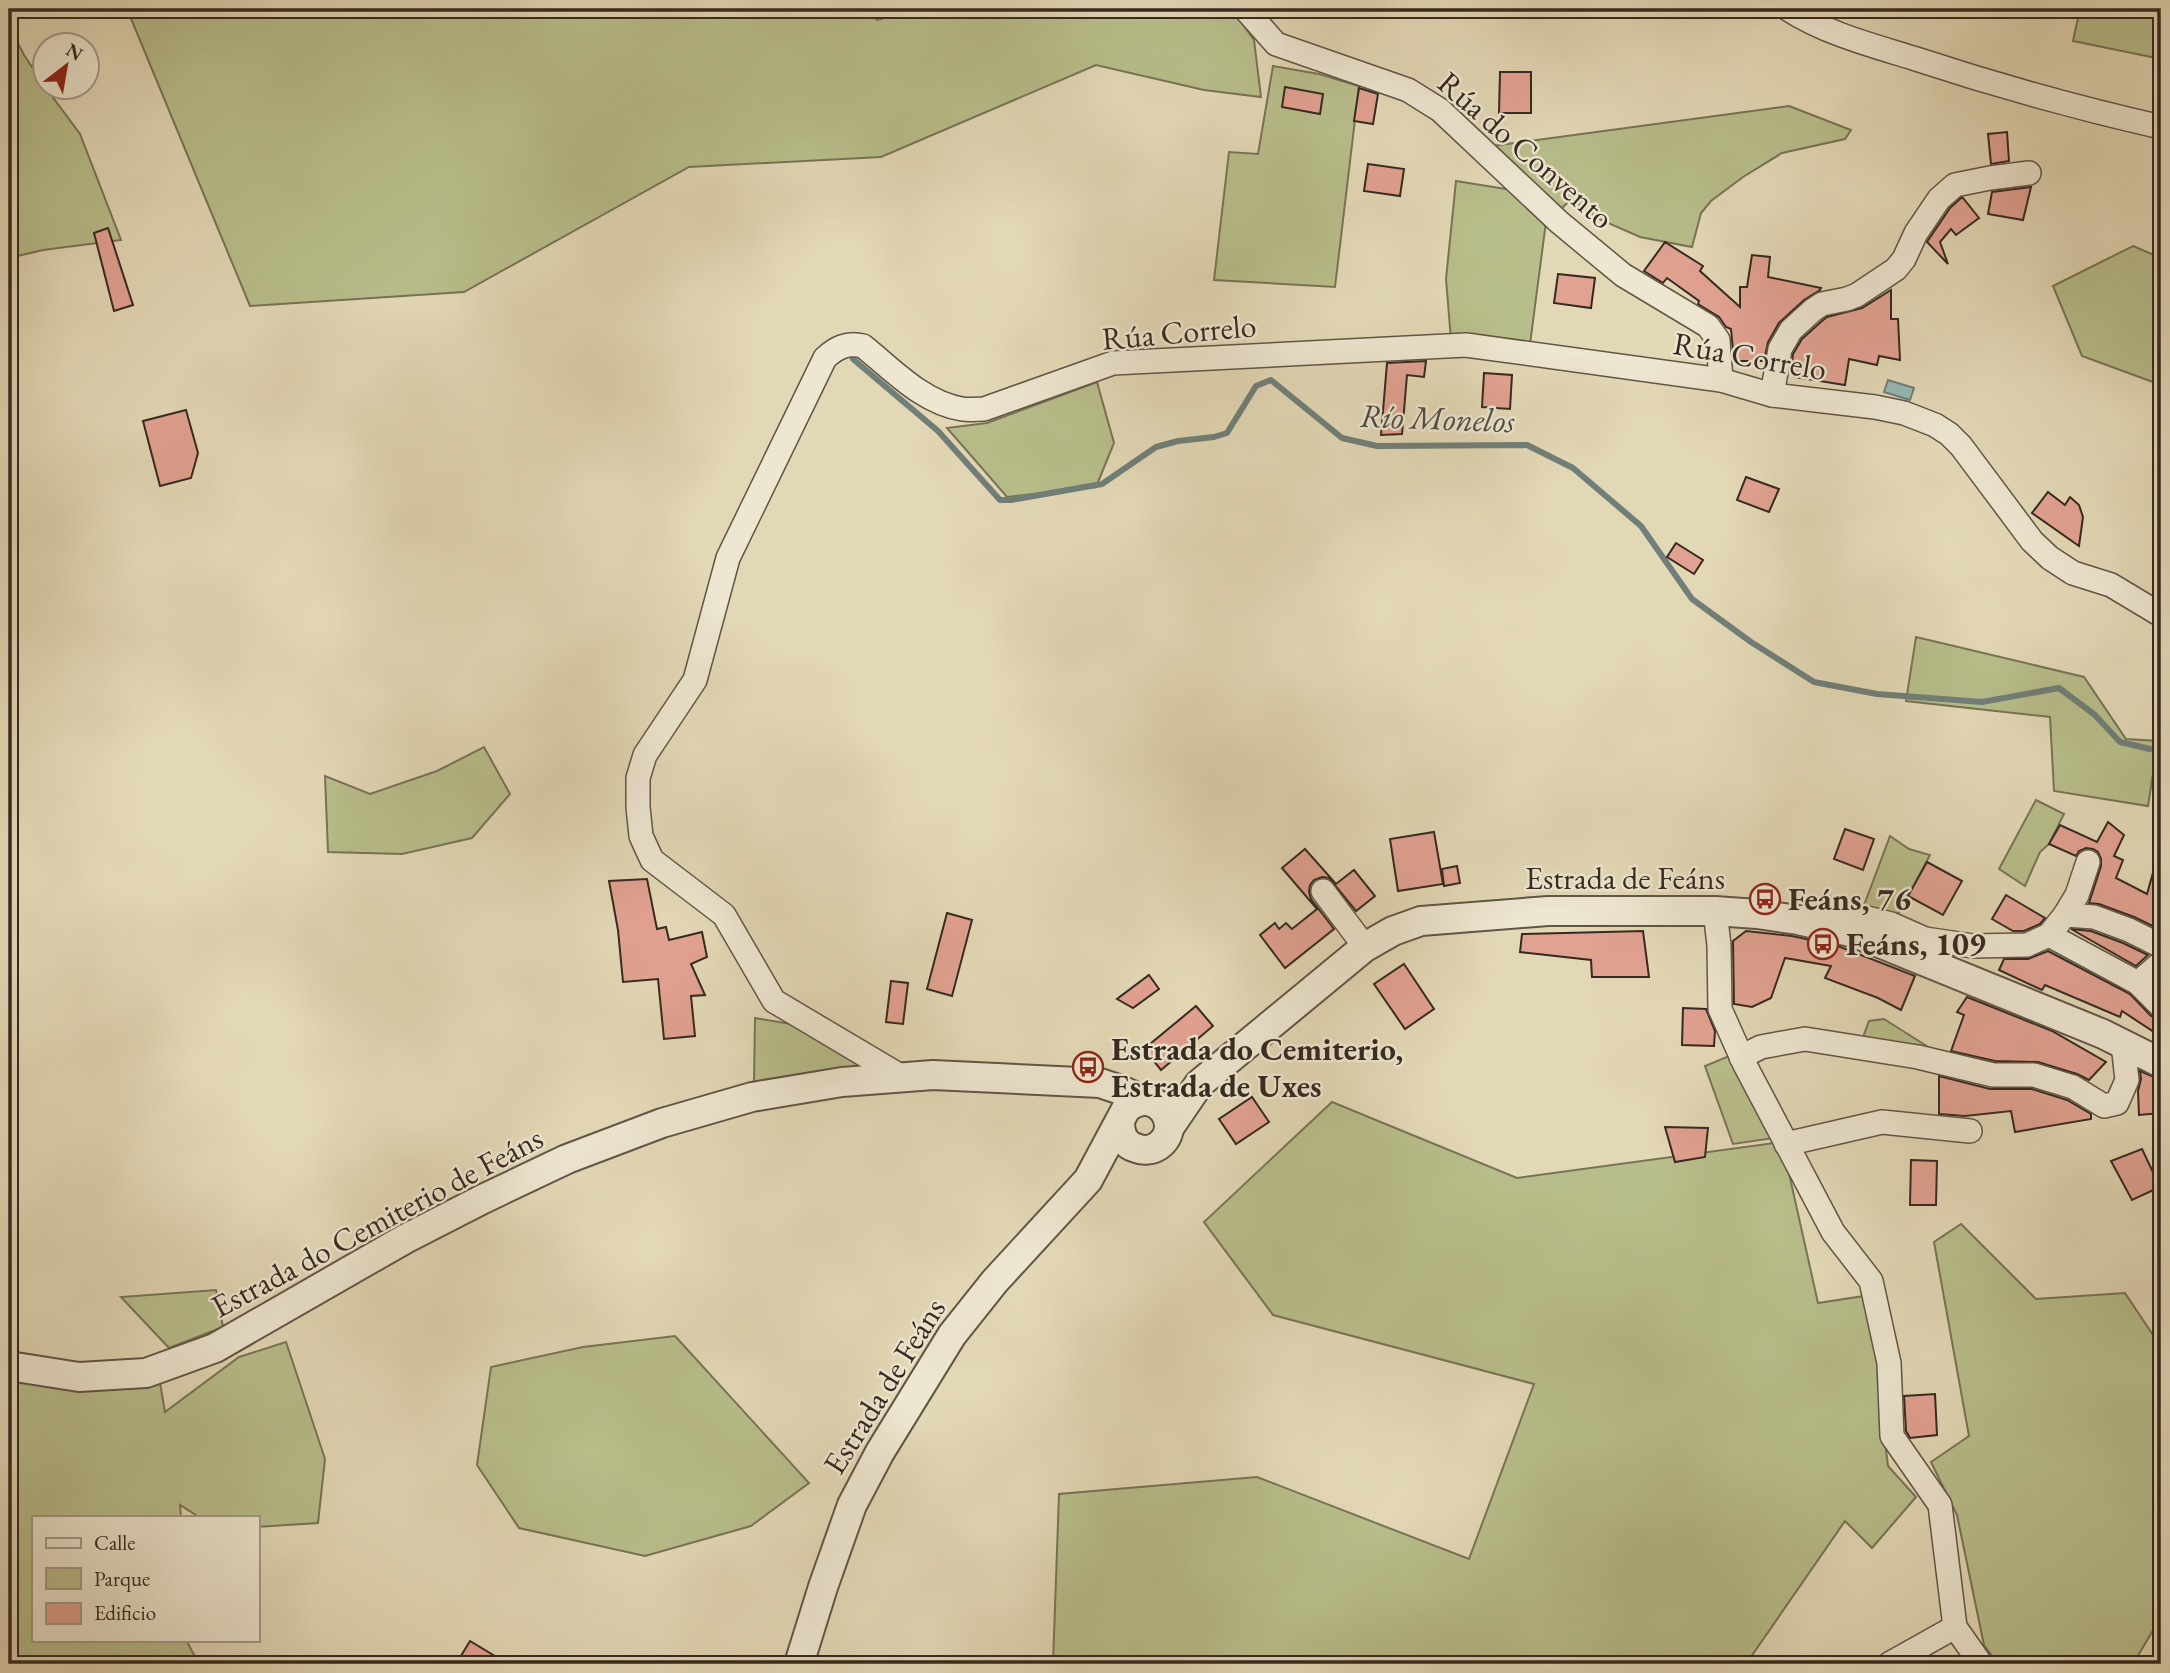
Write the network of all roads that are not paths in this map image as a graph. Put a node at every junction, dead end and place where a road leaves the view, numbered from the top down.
1 (1788, 9) edge
2 (1247, 10) edge
3 (2161, 127) edge
4 (2029, 173) dead end
5 (1721, 380) junction
6 (1772, 395) junction
7 (2161, 615) edge
8 (2088, 862) dead end
9 (1323, 891) dead end
10 (1715, 911) junction
11 (2065, 915) junction
12 (1798, 920) junction
13 (2049, 935) junction
14 (2161, 946) edge
15 (1365, 947) junction
16 (2161, 963) edge
17 (2137, 983) junction
18 (2161, 1006) edge
19 (2123, 1044) junction
20 (1741, 1057) junction
21 (2161, 1063) edge
22 (902, 1077) junction
23 (1199, 1084) junction
24 (1134, 1110) junction
25 (1169, 1128) junction
26 (1970, 1131) dead end
27 (1786, 1144) junction
28 (1146, 1150) junction
29 (1088, 1180) junction
30 (9, 1366) edge
31 (1955, 1627) junction
32 (799, 1664) edge
33 (1889, 1664) edge
34 (1980, 1664) edge

1 - 3 street
2 - 5 street, Rúa do Convento
4 - 6 street
5 - 6 street, Rúa Correlo
5 - 22 street, Rúa Correlo
6 - 7 street, Rúa Correlo
8 - 11 street
9 - 15 street
10 - 12 street, Estrada de Feáns
10 - 15 street, Estrada de Feáns
10 - 20 street
11 - 13 street
11 - 14 street
12 - 13 street
12 - 19 street, Estrada de Feáns
13 - 17 street
15 - 23 street, Estrada de Feáns
16 - 17 street
17 - 18 street
19 - 20 street
19 - 21 street, Estrada de Feáns
20 - 27 street
22 - 24 street, Estrada do Cemiterio de Feáns
22 - 30 street, Estrada do Cemiterio de Feáns
23 - 24 street, Estrada de Feáns
23 - 25 street, Estrada de Feáns
24 - 25 street
24 - 28 street
24 - 29 street, Estrada de Feáns
25 - 28 street, Estrada de Feáns
26 - 27 street
27 - 31 street
28 - 29 street, Estrada de Feáns
29 - 32 street, Estrada de Feáns
31 - 33 street
31 - 34 street

